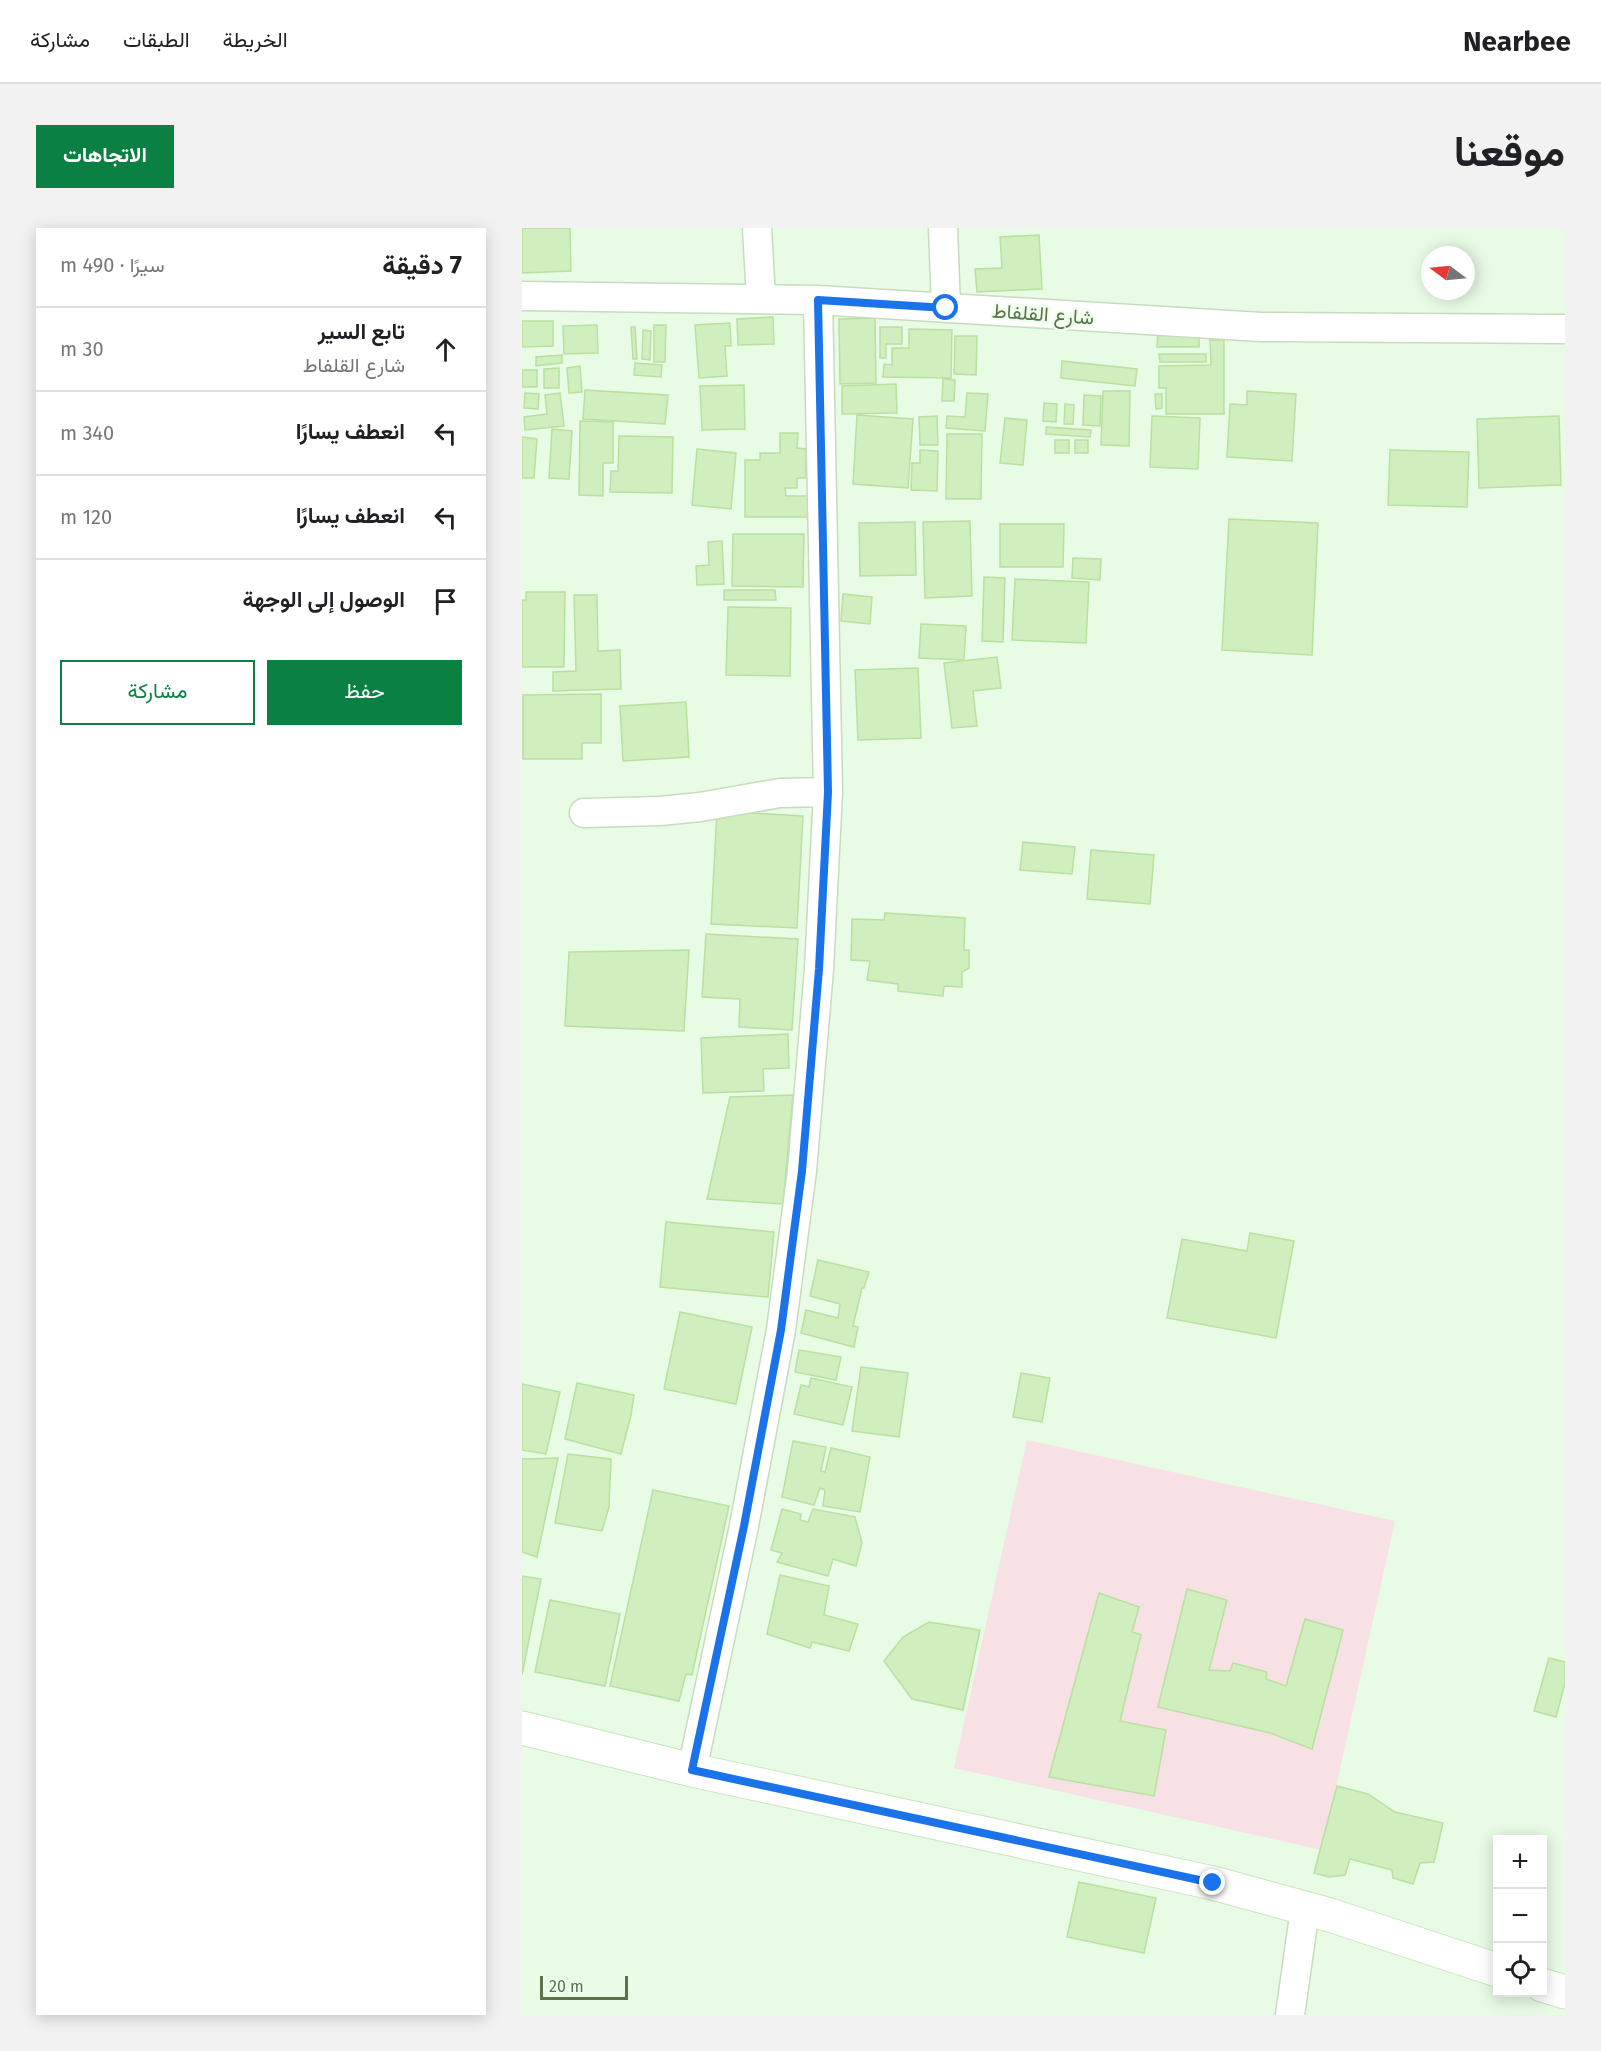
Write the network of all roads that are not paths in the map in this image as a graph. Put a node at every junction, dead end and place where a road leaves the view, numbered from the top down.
1 (757, 228) edge
2 (943, 228) edge
3 (522, 296) edge
4 (761, 299) junction
5 (818, 300) junction
6 (946, 308) junction
7 (1565, 329) edge
8 (828, 792) junction
9 (584, 813) dead end
10 (522, 1728) edge
11 (692, 1770) junction
12 (1305, 1909) junction
13 (1493, 1969) edge
14 (1547, 1987) edge
15 (1565, 1992) edge
16 (1290, 2015) edge

1 - 4 street
2 - 6 street
3 - 4 street, شارع القلفاط
4 - 5 street, شارع القلفاط
5 - 6 street, شارع القلفاط
5 - 8 street
6 - 7 street, شارع القلفاط
8 - 9 street
8 - 11 street
10 - 11 street
11 - 12 street
12 - 13 street
12 - 16 street
14 - 15 street

